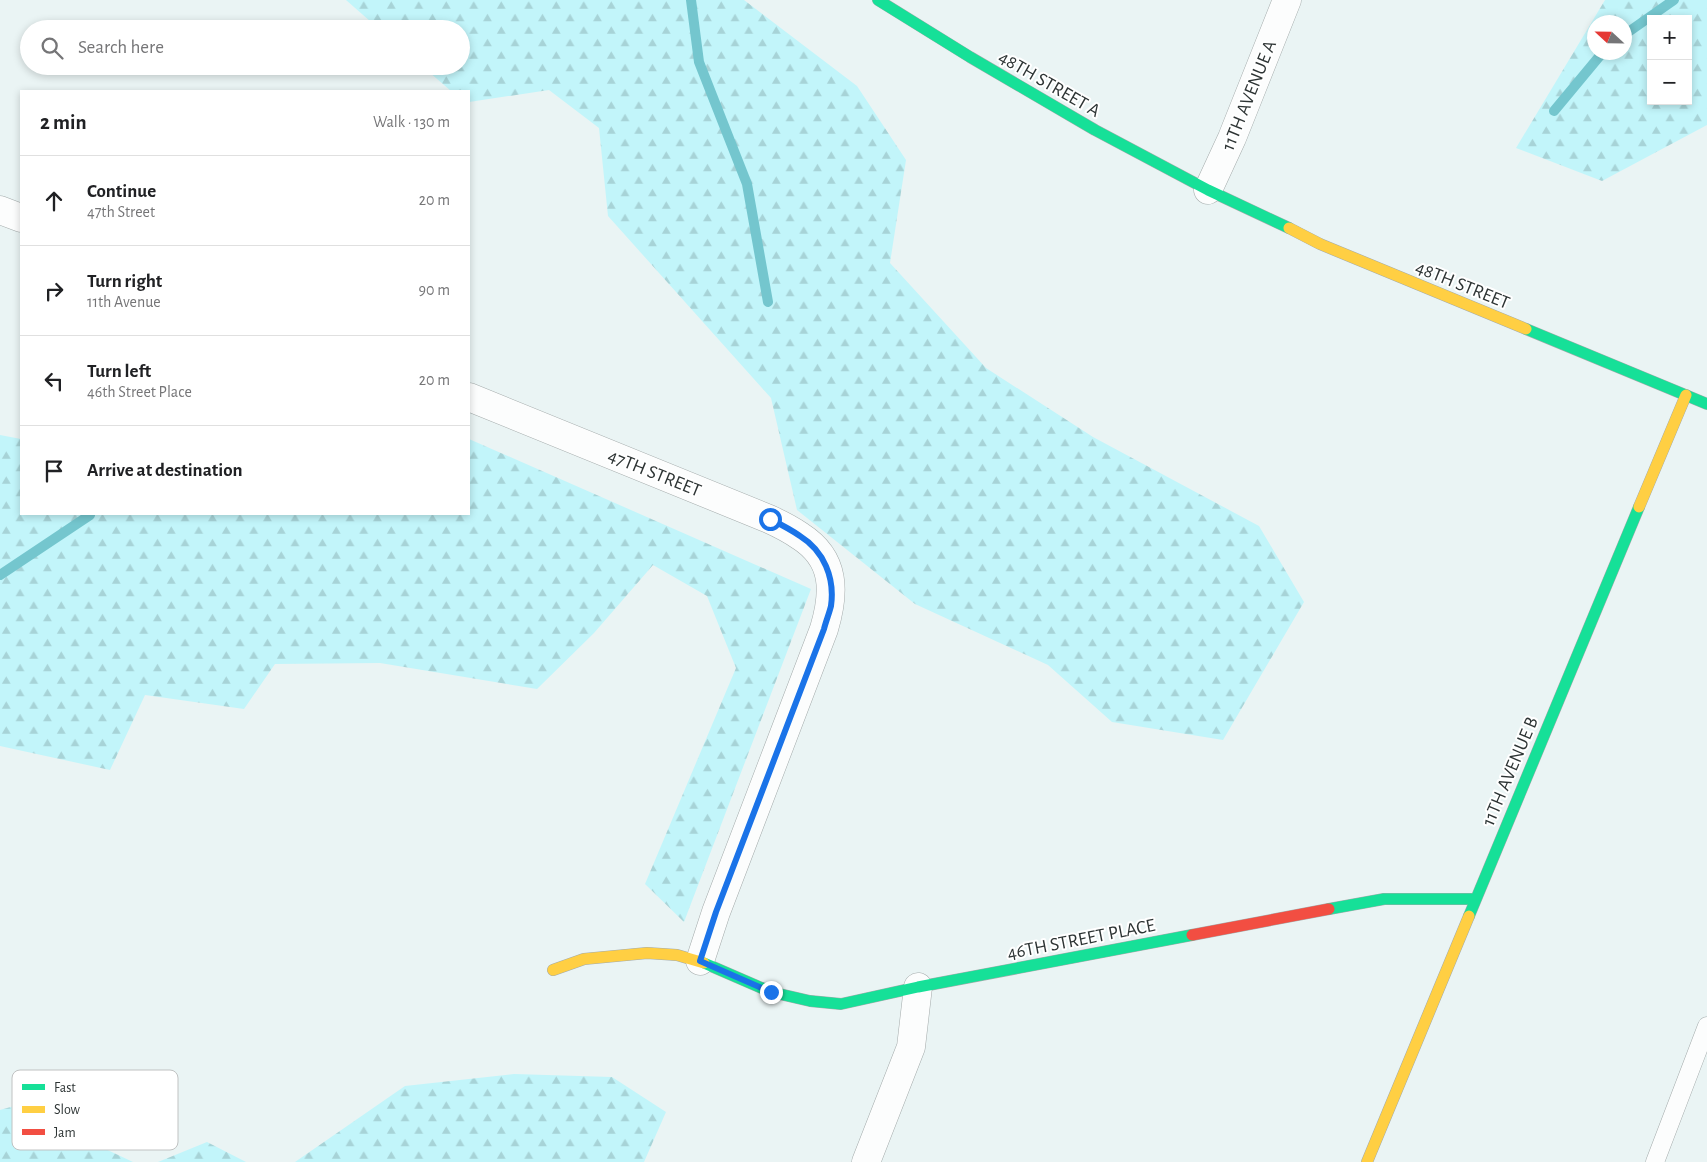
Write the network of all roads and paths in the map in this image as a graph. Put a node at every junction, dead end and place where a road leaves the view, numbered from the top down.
1 (878, 0) edge
2 (1287, 0) edge
3 (1208, 190) junction
4 (0, 210) edge
5 (20, 218) edge
6 (1686, 395) junction
7 (470, 397) edge
8 (1707, 404) edge
9 (1475, 900) junction
10 (700, 961) junction
11 (553, 970) dead end
12 (918, 987) junction
13 (1707, 1026) edge
14 (866, 1162) edge
15 (1367, 1162) edge
16 (1655, 1162) edge

1 - 3 street, 48TH STREET A
2 - 3 street, 11TH AVENUE A
3 - 6 street, 48TH STREET
4 - 5 street
6 - 8 street, 48TH STREET
6 - 9 street, 11TH AVENUE B
7 - 10 street, 47TH STREET
9 - 12 street, 46TH STREET PLACE
9 - 15 street, 11TH AVENUE B
10 - 11 street, 46TH STREET PLACE
10 - 12 street, 46TH STREET PLACE
12 - 14 street
13 - 16 lane

